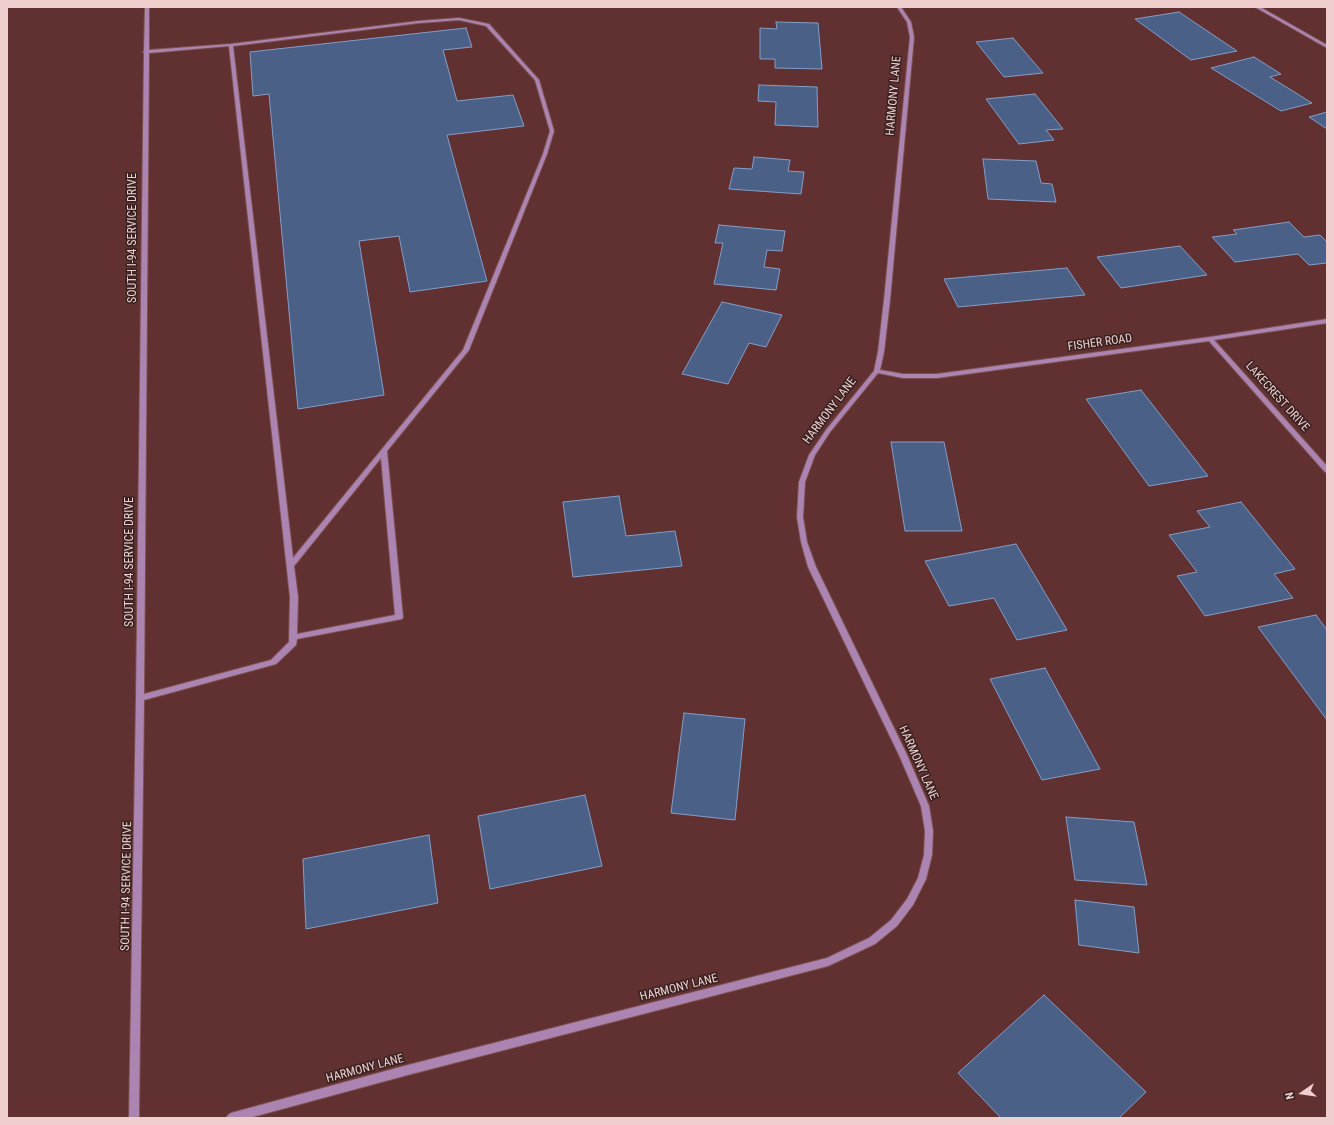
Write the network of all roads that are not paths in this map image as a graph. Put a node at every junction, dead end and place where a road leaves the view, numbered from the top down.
1 (147, 7) edge
2 (899, 7) edge
3 (1257, 7) edge
4 (231, 45) junction
5 (1327, 47) edge
6 (145, 52) junction
7 (1327, 321) edge
8 (1210, 339) junction
9 (877, 370) junction
10 (384, 450) junction
11 (1327, 470) edge
12 (291, 565) junction
13 (294, 636) junction
14 (140, 698) junction
15 (134, 1118) edge
16 (231, 1118) edge

1 - 6 street, SOUTH I-94 SERVICE DRIVE
2 - 9 street, HARMONY LANE
3 - 5 street
4 - 6 street
4 - 10 street
4 - 12 street
6 - 14 street, SOUTH I-94 SERVICE DRIVE
7 - 8 street, FISHER ROAD
8 - 9 street, FISHER ROAD
8 - 11 street, LAKECREST DRIVE
9 - 16 street, HARMONY LANE
10 - 12 street
10 - 13 street
12 - 13 street
13 - 14 street
14 - 15 street, SOUTH I-94 SERVICE DRIVE

